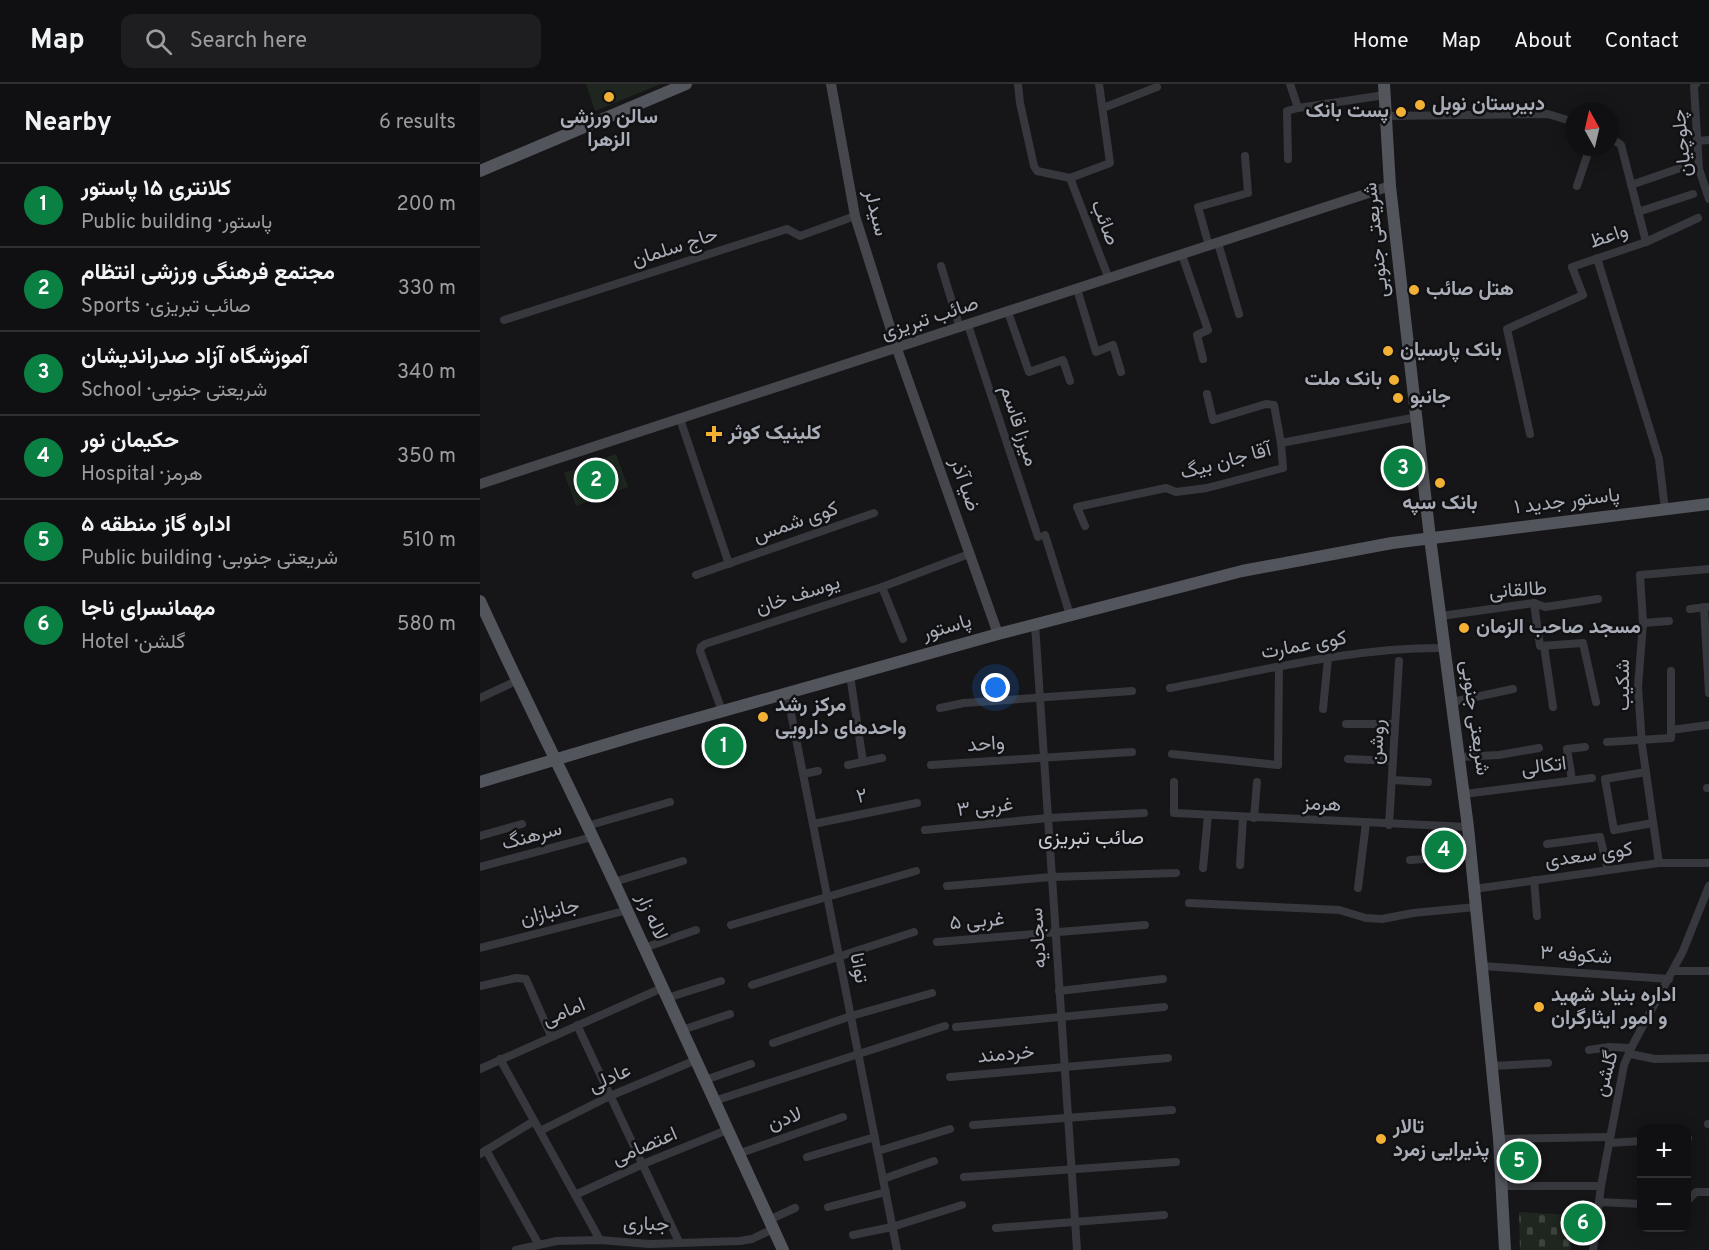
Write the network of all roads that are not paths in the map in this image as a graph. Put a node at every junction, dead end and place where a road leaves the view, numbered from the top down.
1 (686, 84) edge
2 (831, 84) edge
3 (1018, 84) edge
4 (1099, 84) edge
5 (1290, 84) edge
6 (1696, 84) edge
7 (1157, 87) dead end
8 (1384, 90) edge
9 (1103, 108) junction
10 (1298, 108) junction
11 (1386, 116) junction
12 (1565, 119) edge
13 (1709, 140) edge
14 (1697, 141) junction
15 (1619, 144) edge
16 (1245, 156) dead end
17 (1587, 156) edge
18 (1288, 159) dead end
19 (1683, 167) dead end
20 (480, 170) edge
21 (1070, 178) junction
22 (1631, 185) junction
23 (1390, 186) junction
24 (1577, 186) dead end
25 (1693, 194) dead end
26 (1709, 199) edge
27 (1638, 212) junction
28 (855, 216) junction
29 (1698, 218) dead end
30 (1646, 242) junction
31 (1214, 244) junction
32 (1182, 255) junction
33 (1597, 258) junction
34 (941, 266) dead end
35 (1108, 279) junction
36 (1077, 290) junction
37 (1008, 312) junction
38 (1239, 314) dead end
39 (504, 320) dead end
40 (964, 327) junction
41 (897, 349) junction
42 (1203, 359) dead end
43 (1121, 372) dead end
44 (1070, 381) dead end
45 (1207, 394) dead end
46 (1417, 417) junction
47 (680, 419) junction
48 (1530, 434) dead end
49 (1281, 443) junction
50 (480, 484) edge
51 (1709, 504) edge
52 (1665, 510) junction
53 (874, 513) dead end
54 (1085, 526) dead end
55 (1430, 538) junction
56 (969, 554) junction
57 (729, 564) junction
58 (1709, 570) edge
59 (696, 575) dead end
60 (882, 587) junction
61 (1598, 598) dead end
62 (1534, 603) junction
63 (481, 604) edge
64 (1706, 607) edge
65 (1690, 609) dead end
66 (1070, 615) junction
67 (1441, 616) junction
68 (1669, 621) dead end
69 (1643, 623) junction
70 (1035, 624) junction
71 (998, 634) junction
72 (903, 639) dead end
73 (1544, 646) junction
74 (1445, 648) junction
75 (1328, 658) junction
76 (1399, 661) dead end
77 (1279, 667) junction
78 (1671, 671) dead end
79 (850, 675) junction
80 (516, 681) junction
81 (1170, 687) dead end
82 (1513, 689) dead end
83 (1132, 692) dead end
84 (787, 693) junction
85 (1709, 693) edge
86 (1039, 697) junction
87 (480, 698) edge
88 (1452, 702) junction
89 (1596, 702) dead end
90 (1553, 707) dead end
91 (939, 708) dead end
92 (1323, 709) dead end
93 (722, 711) junction
94 (1346, 724) dead end
95 (1395, 724) junction
96 (1709, 725) edge
97 (1671, 734) junction
98 (1642, 740) junction
99 (1606, 742) dead end
100 (1585, 747) dead end
101 (1539, 748) dead end
102 (1132, 752) dead end
103 (1172, 754) dead end
104 (1459, 757) junction
105 (882, 758) dead end
106 (1044, 758) junction
107 (1348, 759) dead end
108 (556, 760) junction
109 (1393, 761) junction
110 (863, 762) junction
111 (848, 765) dead end
112 (931, 765) dead end
113 (818, 771) dead end
114 (1646, 772) junction
115 (803, 774) junction
116 (1592, 778) dead end
117 (1392, 780) junction
118 (1572, 780) junction
119 (480, 782) edge
120 (1174, 782) dead end
121 (1257, 782) dead end
122 (1428, 782) dead end
123 (1464, 794) junction
124 (670, 802) dead end
125 (917, 803) dead end
126 (1144, 813) dead end
127 (1208, 815) junction
128 (1242, 817) junction
129 (1048, 818) junction
130 (1254, 818) junction
131 (1653, 823) junction
132 (522, 824) dead end
133 (813, 824) junction
134 (1366, 824) junction
135 (1389, 825) junction
136 (1468, 827) junction
137 (925, 830) dead end
138 (590, 832) junction
139 (480, 836) edge
140 (1547, 844) dead end
141 (1471, 856) junction
142 (1410, 860) dead end
143 (683, 861) dead end
144 (1659, 863) junction
145 (1709, 863) edge
146 (1240, 865) dead end
147 (480, 867) edge
148 (1203, 868) dead end
149 (1608, 870) junction
150 (916, 871) dead end
151 (1176, 873) dead end
152 (1052, 877) junction
153 (1534, 880) junction
154 (614, 882) junction
155 (946, 886) dead end
156 (1709, 886) edge
157 (1358, 888) dead end
158 (1474, 889) junction
159 (827, 898) junction
160 (1189, 903) dead end
161 (1476, 907) junction
162 (627, 910) junction
163 (1537, 916) dead end
164 (1145, 925) dead end
165 (731, 926) dead end
166 (696, 930) dead end
167 (914, 932) dead end
168 (1055, 932) junction
169 (937, 942) dead end
170 (480, 948) edge
171 (644, 948) junction
172 (839, 956) junction
173 (1482, 966) junction
174 (1709, 971) edge
175 (1671, 975) junction
176 (1163, 979) dead end
177 (721, 981) dead end
178 (752, 985) dead end
179 (480, 986) edge
180 (1059, 991) junction
181 (664, 993) junction
182 (932, 993) dead end
183 (1164, 1007) dead end
184 (730, 1014) dead end
185 (851, 1016) junction
186 (1061, 1017) junction
187 (577, 1026) junction
188 (945, 1026) dead end
189 (956, 1027) dead end
190 (682, 1030) junction
191 (551, 1036) junction
192 (773, 1043) dead end
193 (1589, 1050) dead end
194 (1630, 1051) junction
195 (858, 1054) junction
196 (1168, 1058) dead end
197 (1709, 1058) edge
198 (500, 1059) junction
199 (696, 1060) junction
200 (1548, 1063) dead end
201 (751, 1064) dead end
202 (1492, 1066) junction
203 (1064, 1067) junction
204 (480, 1069) edge
205 (950, 1077) dead end
206 (705, 1080) junction
207 (610, 1096) junction
208 (714, 1101) junction
209 (1172, 1110) dead end
210 (843, 1117) dead end
211 (1068, 1118) junction
212 (534, 1121) junction
213 (973, 1125) dead end
214 (950, 1129) dead end
215 (727, 1130) junction
216 (540, 1131) junction
217 (875, 1137) junction
218 (1500, 1139) junction
219 (1610, 1140) junction
220 (1637, 1141) edge
221 (878, 1151) junction
222 (483, 1152) edge
223 (738, 1154) junction
224 (807, 1157) dead end
225 (934, 1161) dead end
226 (1176, 1162) dead end
227 (643, 1164) junction
228 (1071, 1169) junction
229 (964, 1177) dead end
230 (883, 1179) junction
231 (1503, 1186) junction
232 (1601, 1186) junction
233 (886, 1192) junction
234 (1709, 1192) edge
235 (575, 1195) junction
236 (1691, 1197) edge
237 (1599, 1202) junction
238 (1637, 1204) edge
239 (962, 1205) dead end
240 (828, 1207) dead end
241 (795, 1208) dead end
242 (1164, 1215) dead end
243 (1075, 1222) junction
244 (771, 1224) junction
245 (892, 1227) junction
246 (996, 1228) dead end
247 (852, 1235) dead end
248 (600, 1240) junction
249 (679, 1242) junction
250 (539, 1245) junction
251 (516, 1250) edge
252 (783, 1250) edge
253 (897, 1250) edge
254 (1077, 1250) edge
255 (1505, 1250) edge
256 (1593, 1250) edge

1 - 20 main road
2 - 28 main road, سیدلر
3 - 21 street
4 - 9 street
5 - 10 street
6 - 14 street, چلوچیان
7 - 9 street
8 - 10 street
8 - 11 main road, شریعتی جنوبی
9 - 21 street
10 - 18 street
11 - 12 street
11 - 23 main road, شریعتی جنوبی
13 - 14 street
14 - 26 street, چلوچیان
15 - 22 street, واعظ
16 - 31 street
17 - 24 street
19 - 22 street
21 - 35 street, صائب
22 - 27 street, واعظ
23 - 31 main road, صائب تبریزی
23 - 46 main road, شریعتی جنوبی
25 - 27 street
27 - 30 street, واعظ
28 - 39 street, حاج سلمان
28 - 41 main road, سیدلر
29 - 30 street
30 - 33 street, واعظ
31 - 32 main road, صائب تبریزی
31 - 38 street
32 - 35 main road, صائب تبریزی
32 - 42 street
33 - 48 street, واعظ
33 - 52 street
34 - 40 street, میرزا قاسم
35 - 36 main road, صائب تبریزی
36 - 37 main road, صائب تبریزی
36 - 43 street
37 - 40 main road, صائب تبریزی
37 - 44 street
40 - 41 main road, صائب تبریزی
40 - 66 street, میرزا قاسم
41 - 47 main road, صائب تبریزی
41 - 56 main road, ضیا آذر
45 - 49 street
46 - 49 street, آقا جان بیگ
46 - 55 main road, شریعتی جنوبی
47 - 50 main road, صائب تبریزی
47 - 57 street
49 - 54 street, آقا جان بیگ
51 - 52 main road, پاستور جدید ۱
52 - 55 main road, پاستور جدید ۱
53 - 57 street, کوی شمس
55 - 66 main road, پاستور
55 - 67 main road, شریعتی جنوبی
56 - 60 street, یوسف خان
56 - 71 main road, ضیا آذر
57 - 59 street, کوی شمس
58 - 69 street, شکیب
60 - 72 street
60 - 93 street, یوسف خان
61 - 62 street, طالقانی
62 - 67 street, طالقانی
62 - 73 street
63 - 80 main road, لاله زار
64 - 65 street
64 - 85 street
66 - 70 main road, پاستور
67 - 74 main road, شریعتی جنوبی
68 - 69 street
69 - 98 street, شکیب
70 - 71 main road, پاستور
70 - 86 street, سجادیه
71 - 79 main road, پاستور
73 - 89 street
73 - 90 street
74 - 75 street, کوی عمارت
74 - 88 main road, شریعتی جنوبی
75 - 77 street, کوی عمارت
75 - 92 street
76 - 95 street, روشن
77 - 81 street, کوی عمارت
77 - 103 street
78 - 97 street
79 - 84 main road, پاستور
79 - 110 street
80 - 87 street
80 - 108 main road, لاله زار
82 - 88 street
83 - 86 street
84 - 93 main road, پاستور
84 - 115 street, توانا
86 - 91 street
86 - 106 street, سجادیه
88 - 104 main road, شریعتی جنوبی
93 - 108 main road, پاستور
94 - 95 street
95 - 109 street, روشن
96 - 97 street
97 - 98 street
98 - 99 street
98 - 114 street, شکیب
100 - 118 street
101 - 104 street
102 - 106 street, واحد
104 - 123 main road, شریعتی جنوبی
105 - 110 street
106 - 112 street, واحد
106 - 129 street, سجادیه
107 - 109 street
108 - 119 main road, پاستور
108 - 138 main road, لاله زار
109 - 117 street, روشن
110 - 111 street
113 - 115 street
114 - 131 street, شکیب
114 - 131 street
115 - 133 street, توانا
116 - 118 street, اتکالی
117 - 122 street
117 - 135 street, روشن
118 - 123 street, اتکالی
120 - 127 street, هرمز
121 - 130 street
123 - 136 main road, شریعتی جنوبی
124 - 138 street, سرهنگ
125 - 133 street, ۲
126 - 129 street, ۳ غربی
127 - 128 street, هرمز
127 - 148 street
128 - 130 street, هرمز
128 - 146 street
129 - 137 street, ۳ غربی
129 - 152 street, سجادیه
130 - 134 street, هرمز
131 - 144 street, شکیب
132 - 139 street
133 - 159 street, توانا
134 - 135 street, هرمز
134 - 157 street
135 - 136 street, هرمز
136 - 141 main road, شریعتی جنوبی
138 - 147 street, سرهنگ
138 - 154 main road, لاله زار
140 - 149 street
141 - 142 street
141 - 158 main road, شریعتی جنوبی
143 - 154 street
144 - 145 street, کوی سعدی
144 - 149 street, کوی سعدی
149 - 153 street, کوی سعدی
150 - 159 street
151 - 152 street
152 - 155 street
152 - 168 street, سجادیه
153 - 158 street, کوی سعدی
153 - 163 street
154 - 162 main road, لاله زار
156 - 175 street, گلشن
158 - 161 main road, شریعتی جنوبی
159 - 165 street
159 - 172 street, توانا
160 - 161 street
161 - 173 main road, شریعتی جنوبی
162 - 170 street, جانبازان
162 - 171 main road, لاله زار
164 - 168 street, ۵ غربی
166 - 171 street
167 - 172 street
168 - 169 street, ۵ غربی
168 - 180 street, سجادیه
171 - 181 main road, لاله زار
172 - 178 street
172 - 185 street, توانا
173 - 175 street, شکوفه ۳
173 - 202 main road, شریعتی جنوبی
174 - 175 street, شکوفه ۳
175 - 194 street, گلشن
176 - 180 street
177 - 181 street, امامی
179 - 191 street
180 - 186 street, سجادیه
181 - 187 street, امامی
181 - 190 main road, لاله زار
182 - 185 street
183 - 186 street
184 - 190 street
185 - 192 street
185 - 195 street, توانا
186 - 189 street
186 - 203 street, سجادیه
187 - 191 street, امامی
187 - 207 street
188 - 195 street
190 - 199 main road, لاله زار
191 - 198 street, امامی
193 - 194 street
194 - 197 street
194 - 219 street, گلشن
195 - 208 street
195 - 217 street, توانا
196 - 203 street, خردمند
198 - 204 street, امامی
198 - 212 street
199 - 206 main road, لاله زار
199 - 207 street, عادلی
200 - 202 street
201 - 206 street
202 - 218 main road, شریعتی جنوبی
203 - 205 street, خردمند
203 - 211 street, سجادیه
206 - 208 main road, لاله زار
207 - 216 street, عادلی
207 - 227 street
208 - 215 main road, لاله زار
209 - 211 street
210 - 223 street, لادن
211 - 213 street
211 - 228 street, سجادیه
212 - 216 street
212 - 222 street
214 - 221 street
215 - 223 main road, لاله زار
215 - 227 street, اعتصامی
216 - 235 street
217 - 221 street, توانا
217 - 224 street
218 - 219 street
218 - 231 main road, شریعتی جنوبی
219 - 220 street
219 - 232 street, گلشن
221 - 230 street, توانا
222 - 250 street
223 - 244 main road, لاله زار
225 - 230 street
226 - 228 street
227 - 235 street, اعتصامی
227 - 249 street
228 - 229 street
228 - 243 street, سجادیه
230 - 233 street, توانا
231 - 232 street
231 - 255 main road, شریعتی جنوبی
232 - 237 street, گلشن
233 - 240 street
233 - 245 street, توانا
234 - 236 street
235 - 248 street
237 - 238 street
237 - 256 street, گلشن
239 - 245 street
241 - 244 street, جباری
242 - 243 street
243 - 246 street
243 - 254 street, سجادیه
244 - 249 street, جباری
244 - 252 main road, لاله زار
245 - 247 street
245 - 253 street, توانا
248 - 249 street, جباری
248 - 250 street, جباری
250 - 251 street, جباری

